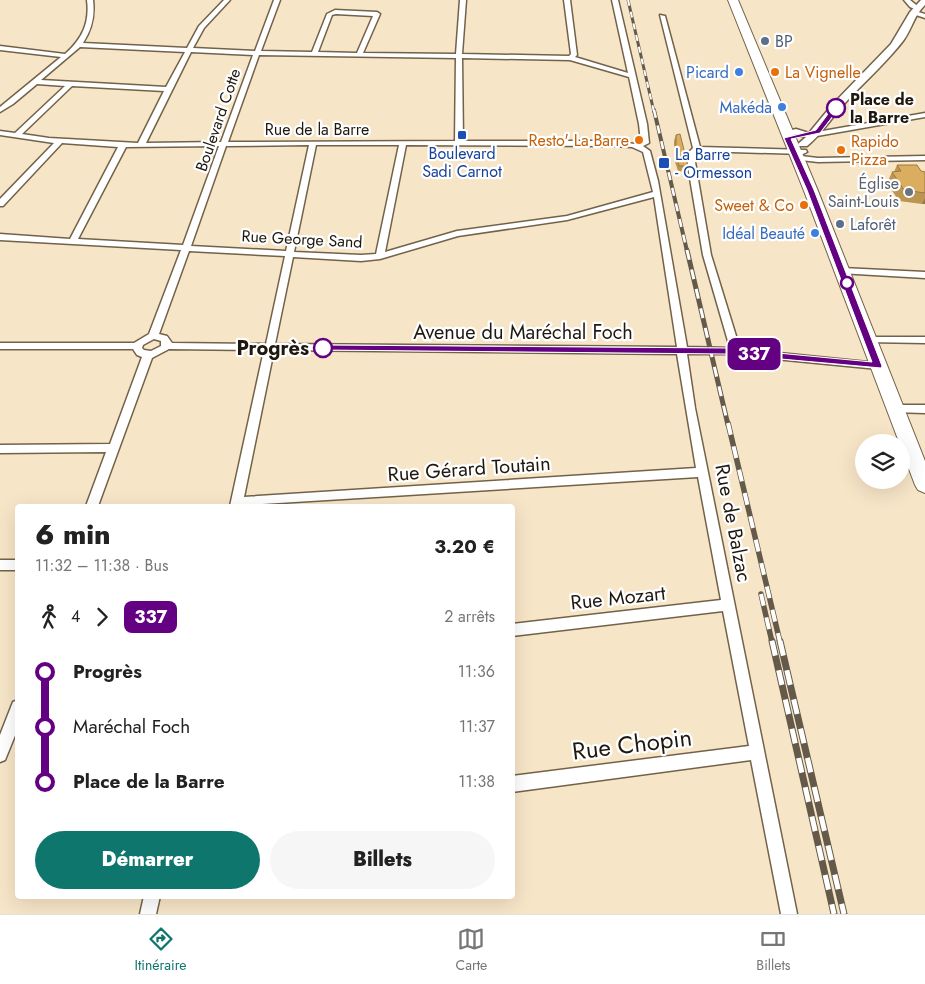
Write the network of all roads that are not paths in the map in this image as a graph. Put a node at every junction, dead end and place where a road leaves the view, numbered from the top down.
1 (90, 0) edge
2 (227, 0) edge
3 (277, 0) edge
4 (462, 0) edge
5 (567, 0) edge
6 (615, 0) edge
7 (733, 0) edge
8 (907, 0) edge
9 (925, 1) edge
10 (916, 10) junction
11 (662, 16) dead end
12 (925, 16) edge
13 (79, 45) junction
14 (0, 48) edge
15 (189, 51) junction
16 (256, 54) junction
17 (314, 54) junction
18 (359, 55) junction
19 (68, 56) junction
20 (460, 56) junction
21 (570, 58) junction
22 (633, 76) junction
23 (35, 82) junction
24 (70, 84) junction
25 (168, 89) junction
26 (0, 110) edge
27 (925, 116) edge
28 (0, 133) edge
29 (818, 133) junction
30 (17, 135) junction
31 (60, 141) junction
32 (224, 143) junction
33 (313, 143) junction
34 (403, 143) junction
35 (123, 144) junction
36 (459, 144) junction
37 (140, 145) junction
38 (799, 145) junction
39 (635, 146) junction
40 (697, 149) junction
41 (925, 158) edge
42 (656, 194) junction
43 (0, 204) edge
44 (0, 237) edge
45 (73, 241) junction
46 (186, 248) junction
47 (290, 254) junction
48 (380, 256) junction
49 (842, 271) junction
50 (925, 275) edge
51 (153, 336) junction
52 (869, 340) junction
53 (925, 340) edge
54 (0, 346) edge
55 (138, 346) junction
56 (166, 346) junction
57 (269, 347) junction
58 (682, 351) junction
59 (736, 352) junction
60 (148, 355) junction
61 (878, 366) junction
62 (894, 409) junction
63 (925, 409) edge
64 (114, 448) junction
65 (0, 449) edge
66 (703, 472) junction
67 (925, 485) edge
68 (93, 504) edge
69 (237, 504) edge
70 (15, 564) edge
71 (0, 565) edge
72 (728, 605) junction
73 (515, 630) edge
74 (15, 713) edge
75 (3, 738) edge
76 (758, 752) junction
77 (0, 754) edge
78 (515, 784) edge
79 (151, 899) edge
80 (148, 914) edge
81 (789, 914) edge

1 - 13 street
2 - 15 street
3 - 16 street, Boulevard Cotte
4 - 20 street
5 - 21 street
6 - 22 street
7 - 38 main road
8 - 10 street
9 - 10 street
10 - 12 street
10 - 29 street
11 - 40 street
13 - 15 street
13 - 19 street
14 - 19 street
15 - 16 street
15 - 25 street
16 - 17 street
16 - 32 street, Boulevard Cotte
17 - 18 street
17 - 18 street
18 - 20 street
19 - 23 street
20 - 21 street
20 - 36 street
21 - 22 street
22 - 39 street
23 - 24 street
23 - 26 street
24 - 25 street
24 - 30 street
25 - 37 street
27 - 29 street
28 - 30 street, Rue de la Barre
29 - 38 street
30 - 31 street, Rue de la Barre
31 - 35 street, Rue de la Barre
31 - 43 street
32 - 33 street, Rue de la Barre
32 - 37 street, Rue de la Barre
32 - 46 street, Boulevard Cotte
33 - 34 street, Rue de la Barre
33 - 47 street
34 - 36 street, Rue de la Barre
34 - 48 street
35 - 37 street, Rue de la Barre
35 - 45 street
36 - 39 street, Rue de la Barre
38 - 40 street
38 - 41 street
38 - 49 main road
39 - 42 street, Rue de Balzac
40 - 59 street
42 - 48 street, Rue George Sand
42 - 58 street, Rue de Balzac
44 - 45 street, Rue George Sand
45 - 46 street, Rue George Sand
46 - 47 street, Rue George Sand
46 - 51 street, Boulevard Cotte
47 - 48 street, Rue George Sand
47 - 57 street
49 - 50 street
49 - 52 main road
51 - 55 street
51 - 56 street
52 - 53 street
52 - 61 main road
54 - 55 street
55 - 60 street
56 - 57 street, Avenue du Maréchal Foch
56 - 60 street
57 - 58 street, Avenue du Maréchal Foch
57 - 69 street
58 - 59 street, Avenue du Maréchal Foch
58 - 66 street, Rue de Balzac
59 - 61 street, Avenue du Maréchal Foch
60 - 64 street
61 - 62 main road
62 - 63 street
62 - 67 main road
64 - 65 street
64 - 68 street
66 - 69 street, Rue Gérard Toutain
66 - 72 street, Rue de Balzac
70 - 71 street
72 - 73 street, Rue Mozart
72 - 76 street, Rue de Balzac
74 - 75 street
75 - 77 street
76 - 78 street, Rue Chopin
76 - 81 street, Rue de Balzac
79 - 80 street

